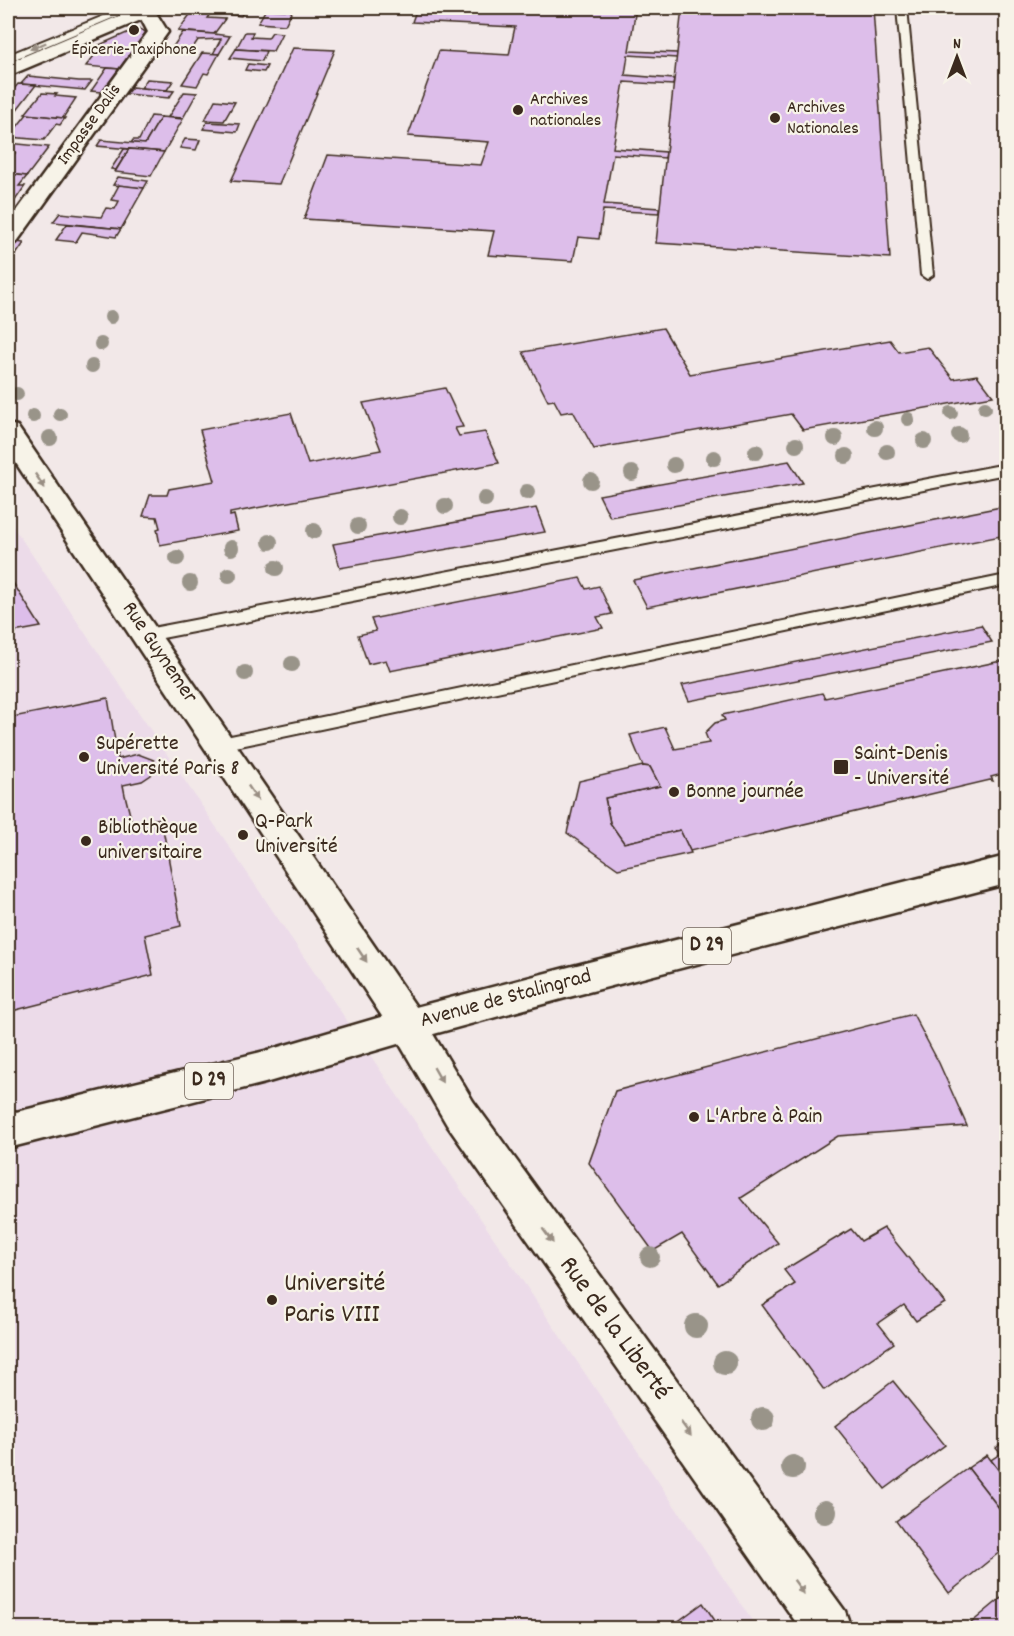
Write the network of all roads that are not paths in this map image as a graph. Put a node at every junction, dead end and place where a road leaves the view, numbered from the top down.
1 (105, 8) edge
2 (902, 8) edge
3 (143, 9) edge
4 (8, 48) edge
5 (8, 59) edge
6 (8, 70) edge
7 (8, 238) edge
8 (927, 275) dead end
9 (8, 432) edge
10 (1006, 469) edge
11 (1006, 580) edge
12 (147, 635) junction
13 (221, 744) junction
14 (1006, 870) edge
15 (408, 1025) junction
16 (8, 1131) edge
17 (828, 1629) edge

1 - 4 street
2 - 8 lane
3 -> 5 lane
3 - 6 street
3 - 7 street, Impasse Dalis
9 -> 12 street, Rue Guynemer
10 - 12 lane
11 - 13 lane
12 - 13 street, Rue Guynemer
13 -> 15 street, Rue Guynemer
14 - 15 street, Avenue de Stalingrad / D 29
15 - 16 street, Avenue de Stalingrad / D 29
15 -> 17 street, Rue de la Liberté

